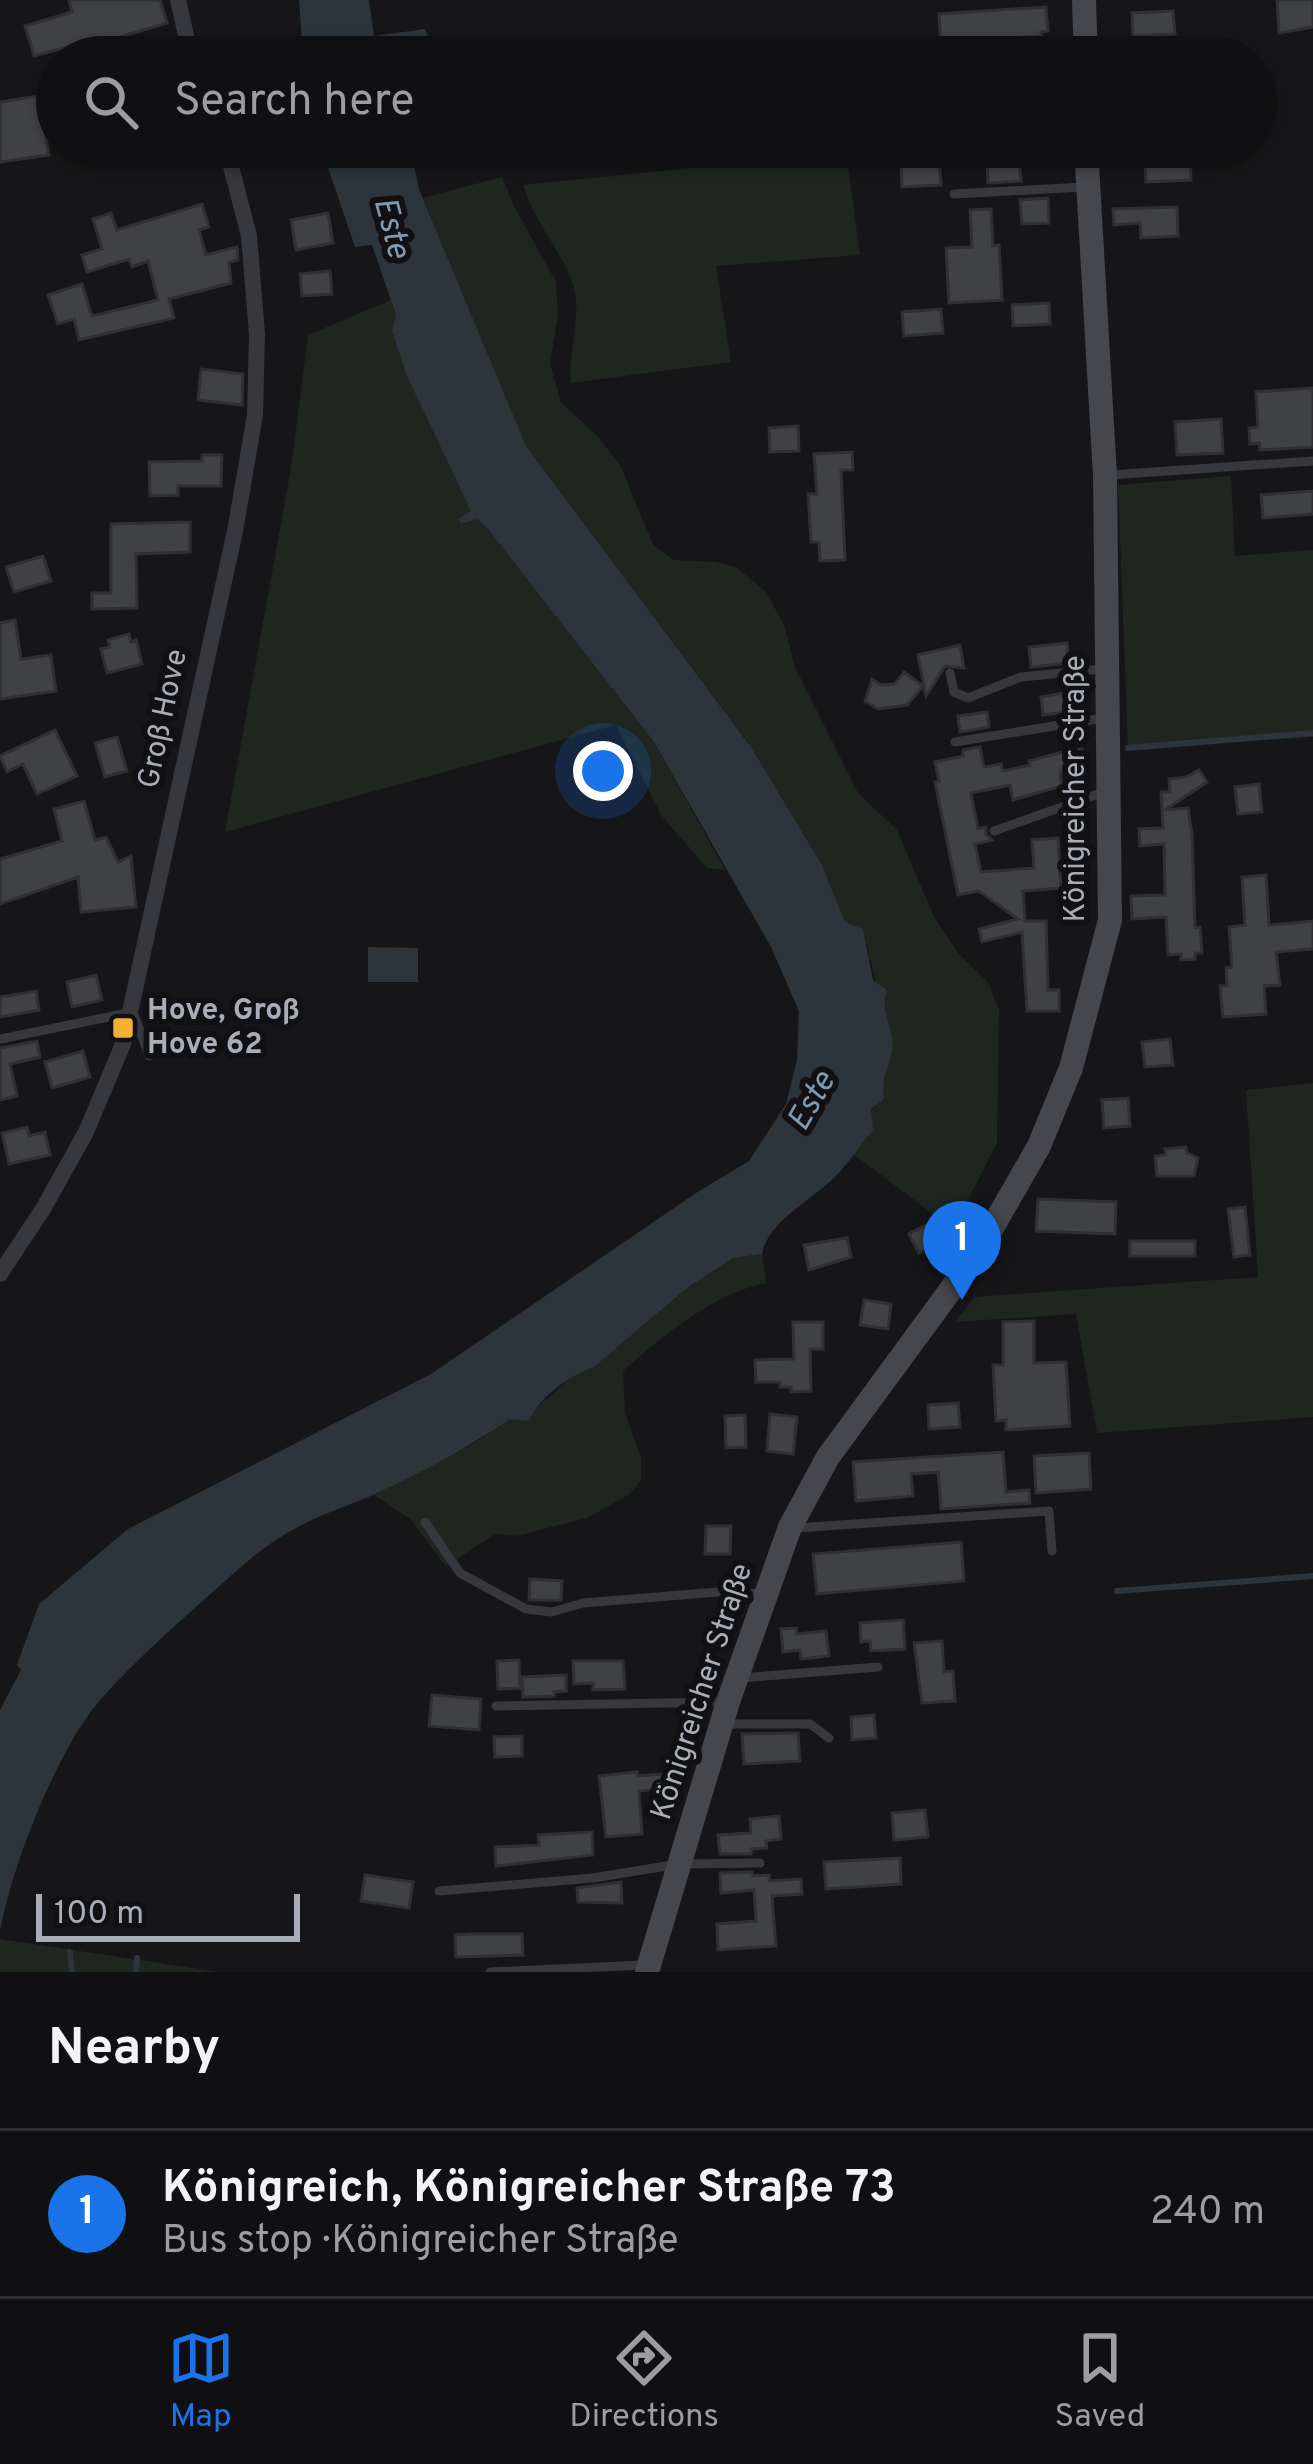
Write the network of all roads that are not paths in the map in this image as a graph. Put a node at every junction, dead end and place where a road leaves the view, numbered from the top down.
1 (178, 0) edge
2 (1084, 0) edge
3 (186, 36) edge
4 (1085, 36) edge
5 (231, 168) edge
6 (1087, 168) edge
7 (1088, 186) junction
8 (954, 194) dead end
9 (1313, 461) edge
10 (1105, 476) junction
11 (1108, 669) junction
12 (950, 673) dead end
13 (1108, 718) junction
14 (955, 742) dead end
15 (1109, 790) junction
16 (994, 830) dead end
17 (133, 1012) junction
18 (0, 1039) edge
19 (149, 1055) dead end
20 (0, 1274) edge
21 (424, 1522) dead end
22 (790, 1527) junction
23 (1052, 1551) dead end
24 (765, 1594) junction
25 (878, 1667) dead end
26 (728, 1702) junction
27 (496, 1706) dead end
28 (830, 1738) dead end
29 (760, 1863) dead end
30 (679, 1864) junction
31 (439, 1891) dead end
32 (648, 1968) edge
33 (490, 1972) edge

1 - 3 street
2 - 4 street
5 - 17 street, Groß Hove
6 - 7 street, Königreicher Straße
7 - 8 lane
7 - 10 street, Königreicher Straße
9 - 10 lane
10 - 11 street, Königreicher Straße
11 - 12 lane
11 - 13 street, Königreicher Straße
13 - 14 lane
13 - 15 street, Königreicher Straße
15 - 16 lane
15 - 22 street, Königreicher Straße
17 - 18 lane
17 - 19 lane
17 - 20 street, Groß Hove
21 - 24 lane
22 - 23 lane
22 - 24 street, Königreicher Straße
24 - 26 street, Königreicher Straße
25 - 26 lane
26 - 27 lane
26 - 28 lane
26 - 30 street, Königreicher Straße
29 - 30 lane
30 - 31 lane
30 - 32 street, Königreicher Straße
32 - 33 lane

